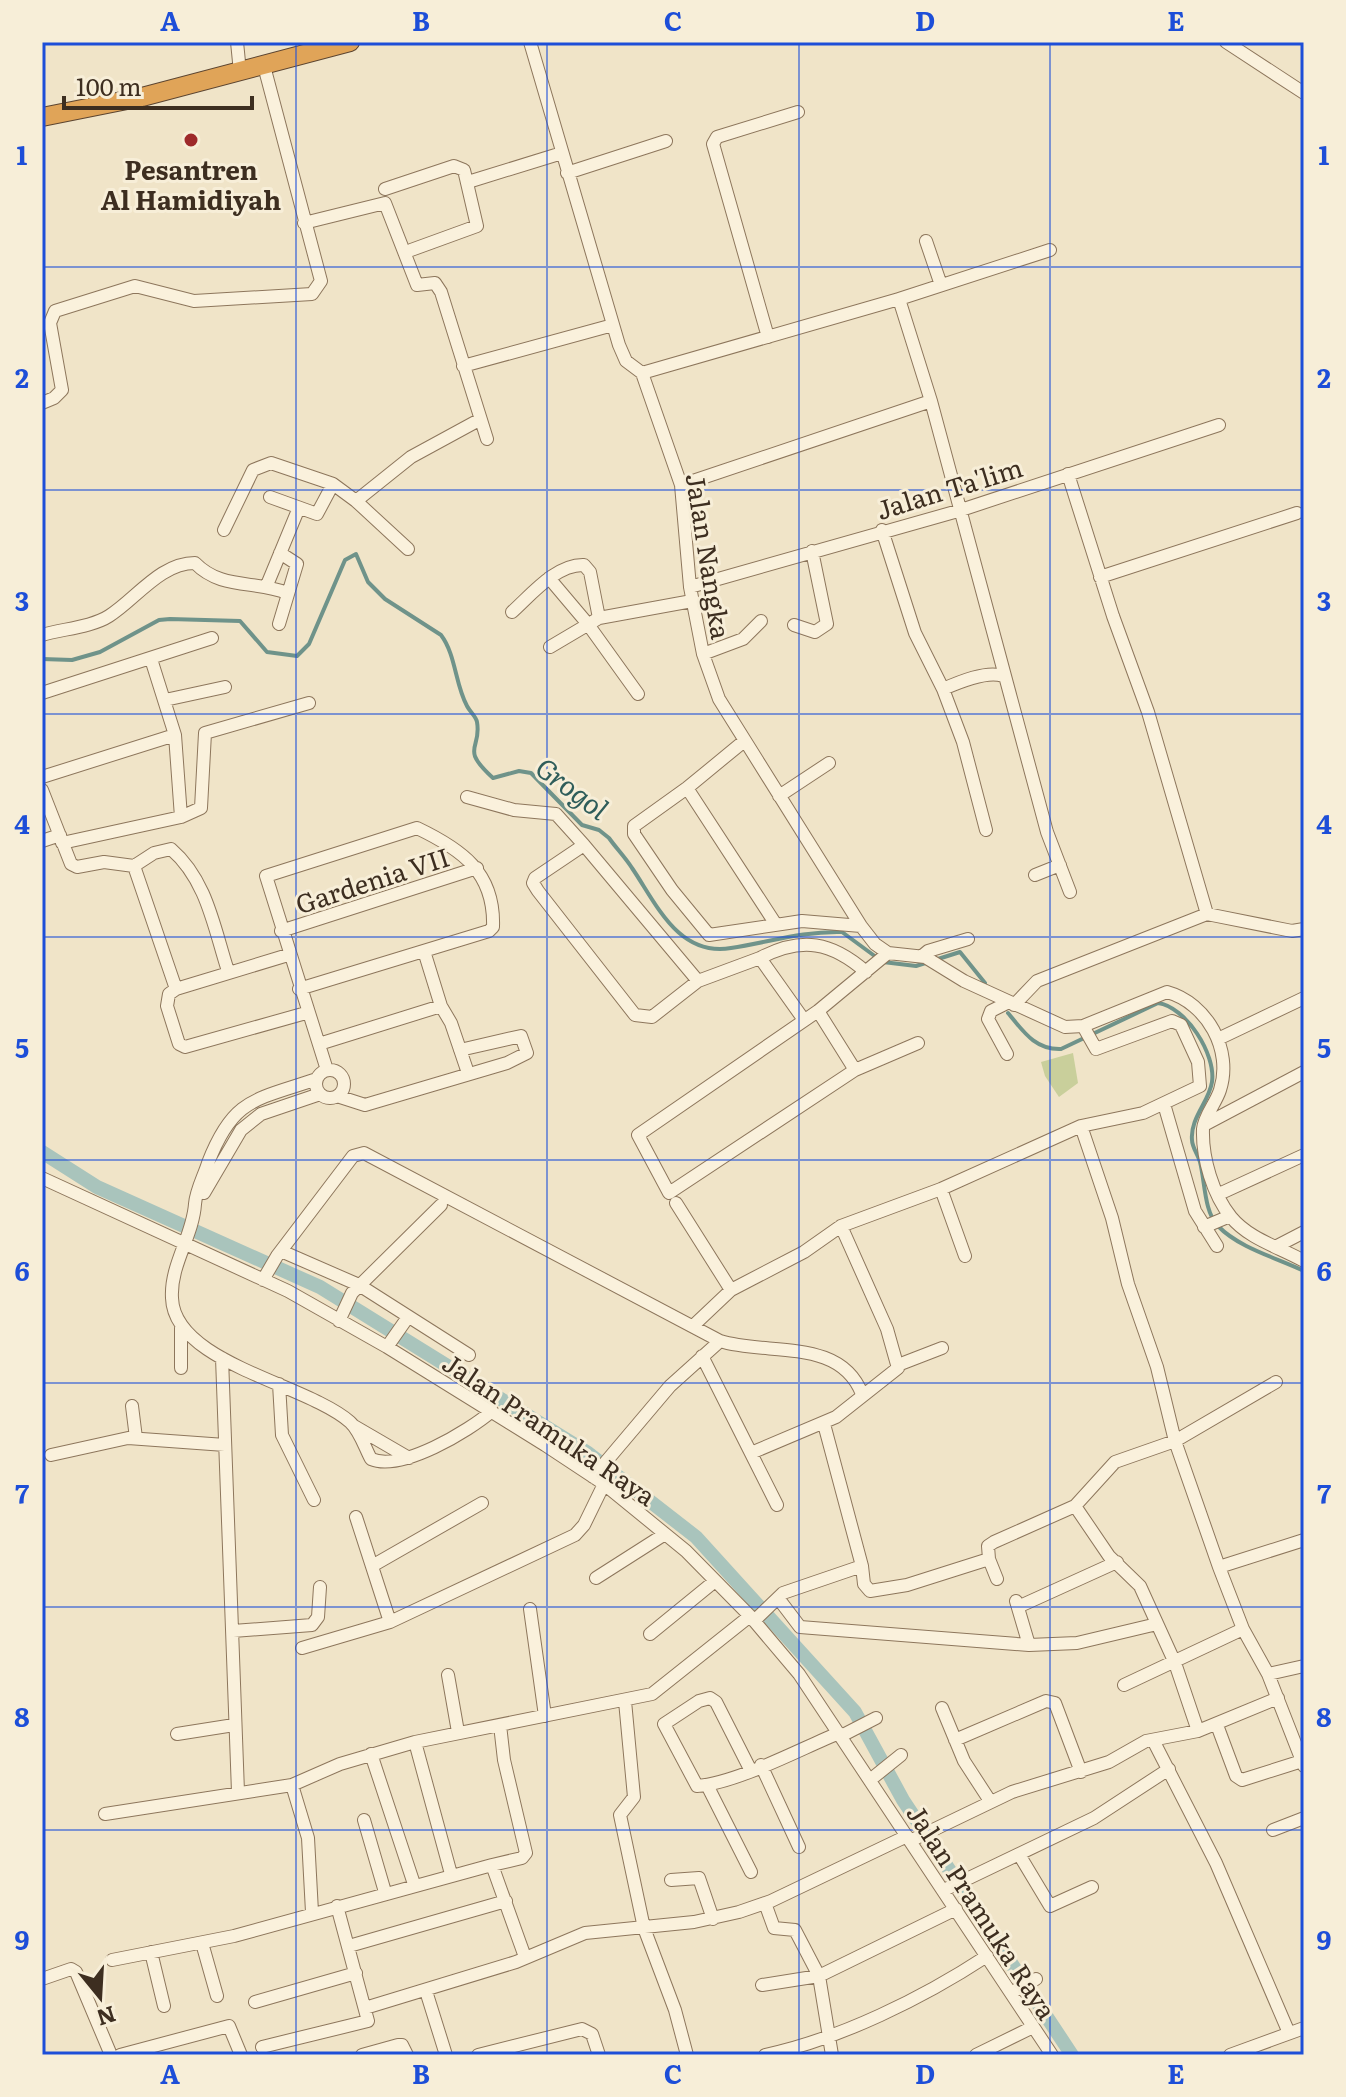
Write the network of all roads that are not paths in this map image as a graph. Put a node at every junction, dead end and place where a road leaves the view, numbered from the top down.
1 (237, 42) edge
2 (530, 42) edge
3 (1226, 42) edge
4 (343, 43) edge
5 (264, 66) junction
6 (240, 72) junction
7 (1304, 93) edge
8 (798, 112) dead end
9 (42, 117) edge
10 (666, 141) dead end
11 (562, 153) junction
12 (567, 173) junction
13 (468, 182) junction
14 (385, 189) dead end
15 (304, 223) junction
16 (926, 241) dead end
17 (411, 250) dead end
18 (1050, 250) dead end
19 (941, 285) junction
20 (899, 299) junction
21 (613, 325) junction
22 (768, 337) junction
23 (463, 366) junction
24 (642, 373) junction
25 (931, 401) junction
26 (42, 403) edge
27 (479, 420) junction
28 (1219, 425) dead end
29 (487, 439) dead end
30 (1068, 474) junction
31 (333, 484) junction
32 (681, 485) junction
33 (270, 497) dead end
34 (356, 501) junction
35 (298, 510) junction
36 (958, 511) junction
37 (1297, 513) dead end
38 (224, 530) dead end
39 (882, 530) junction
40 (408, 549) dead end
41 (812, 551) junction
42 (280, 553) junction
43 (1100, 577) junction
44 (549, 578) junction
45 (267, 585) junction
46 (690, 587) junction
47 (287, 593) junction
48 (692, 601) junction
49 (512, 612) dead end
50 (593, 620) junction
51 (761, 621) dead end
52 (279, 624) dead end
53 (794, 625) dead end
54 (42, 635) edge
55 (212, 638) dead end
56 (550, 647) dead end
57 (703, 654) junction
58 (151, 659) junction
59 (1003, 676) junction
60 (225, 687) dead end
61 (943, 689) junction
62 (42, 693) edge
63 (638, 694) dead end
64 (165, 700) junction
65 (309, 703) dead end
66 (175, 735) junction
67 (743, 742) junction
68 (829, 763) dead end
69 (42, 777) edge
70 (687, 788) junction
71 (42, 790) edge
72 (779, 796) junction
73 (467, 797) dead end
74 (181, 817) junction
75 (986, 830) dead end
76 (61, 839) junction
77 (42, 841) edge
78 (584, 845) junction
79 (1060, 865) junction
80 (134, 866) junction
81 (477, 868) junction
82 (1035, 875) dead end
83 (1070, 892) dead end
84 (1207, 914) junction
85 (775, 923) junction
86 (861, 926) junction
87 (1304, 929) edge
88 (281, 931) junction
89 (968, 939) dead end
90 (424, 951) junction
91 (288, 955) junction
92 (923, 956) junction
93 (760, 958) junction
94 (878, 962) junction
95 (228, 971) junction
96 (698, 981) junction
97 (176, 989) junction
98 (299, 989) junction
99 (1304, 998) edge
100 (1011, 1004) junction
101 (441, 1006) junction
102 (818, 1011) junction
103 (306, 1013) junction
104 (804, 1020) junction
105 (1086, 1033) junction
106 (1218, 1039) junction
107 (918, 1043) dead end
108 (319, 1044) junction
109 (460, 1050) junction
110 (1007, 1054) dead end
111 (327, 1070) junction
112 (855, 1070) junction
113 (1304, 1072) edge
114 (468, 1073) junction
115 (317, 1079) junction
116 (320, 1094) junction
117 (337, 1096) junction
118 (1164, 1104) junction
119 (229, 1118) junction
120 (1081, 1126) junction
121 (1203, 1126) junction
122 (241, 1130) junction
123 (1304, 1155) edge
124 (42, 1178) edge
125 (941, 1189) junction
126 (1219, 1194) junction
127 (676, 1203) dead end
128 (441, 1205) dead end
129 (194, 1213) junction
130 (1230, 1216) junction
131 (841, 1226) junction
132 (1204, 1227) junction
133 (1304, 1232) edge
134 (185, 1238) junction
135 (1217, 1246) dead end
136 (1277, 1246) junction
137 (279, 1254) junction
138 (965, 1256) dead end
139 (1304, 1261) edge
140 (266, 1276) junction
141 (355, 1289) junction
142 (731, 1290) junction
143 (341, 1316) junction
144 (406, 1321) junction
145 (694, 1325) junction
146 (181, 1328) junction
147 (720, 1341) junction
148 (390, 1342) junction
149 (942, 1348) dead end
150 (469, 1355) dead end
151 (702, 1356) junction
152 (222, 1358) junction
153 (898, 1365) junction
154 (181, 1368) dead end
155 (1276, 1382) dead end
156 (279, 1384) junction
157 (862, 1394) junction
158 (132, 1406) dead end
159 (492, 1411) junction
160 (824, 1424) junction
161 (354, 1426) junction
162 (136, 1438) junction
163 (1175, 1441) junction
164 (225, 1445) junction
165 (751, 1453) junction
166 (51, 1455) dead end
167 (409, 1458) junction
168 (598, 1477) junction
169 (314, 1500) dead end
170 (482, 1503) dead end
171 (777, 1505) dead end
172 (1075, 1506) junction
173 (356, 1517) dead end
174 (665, 1534) junction
175 (1304, 1540) edge
176 (989, 1559) junction
177 (1117, 1562) junction
178 (372, 1566) junction
179 (862, 1566) junction
180 (1219, 1567) junction
181 (596, 1578) dead end
182 (997, 1579) dead end
183 (715, 1581) junction
184 (320, 1587) dead end
185 (776, 1600) junction
186 (530, 1609) dead end
187 (754, 1618) junction
188 (390, 1622) junction
189 (1157, 1624) junction
190 (1243, 1629) junction
191 (233, 1631) junction
192 (650, 1634) dead end
193 (1029, 1645) junction
194 (302, 1648) dead end
195 (1175, 1663) junction
196 (1304, 1666) edge
197 (1268, 1674) junction
198 (448, 1675) dead end
199 (1124, 1685) dead end
200 (1278, 1698) junction
201 (625, 1701) junction
202 (942, 1708) dead end
203 (545, 1716) junction
204 (872, 1720) dead end
205 (234, 1725) junction
206 (500, 1725) junction
207 (1217, 1725) junction
208 (1198, 1731) junction
209 (458, 1732) junction
210 (177, 1734) dead end
211 (840, 1734) junction
212 (955, 1740) junction
213 (415, 1742) junction
214 (1154, 1742) junction
215 (371, 1754) junction
216 (901, 1755) dead end
217 (1303, 1764) edge
218 (756, 1767) junction
219 (1169, 1769) junction
220 (1081, 1772) junction
221 (873, 1777) junction
222 (292, 1785) junction
223 (707, 1785) junction
224 (238, 1792) junction
225 (990, 1801) junction
226 (105, 1814) dead end
227 (1304, 1818) edge
228 (364, 1820) dead end
229 (1273, 1830) dead end
230 (911, 1839) junction
231 (799, 1847) dead end
232 (1020, 1856) junction
233 (492, 1865) junction
234 (751, 1872) dead end
235 (451, 1874) junction
236 (671, 1880) dead end
237 (414, 1884) junction
238 (1092, 1887) dead end
239 (947, 1889) junction
240 (385, 1892) junction
241 (506, 1901) junction
242 (765, 1903) junction
243 (337, 1906) junction
244 (956, 1909) junction
245 (312, 1912) junction
246 (713, 1919) junction
247 (644, 1928) junction
248 (202, 1943) junction
249 (349, 1946) junction
250 (151, 1952) junction
251 (987, 1956) junction
252 (525, 1957) junction
253 (112, 1960) dead end
254 (356, 1973) junction
255 (819, 1976) junction
256 (42, 1979) edge
257 (762, 1985) dead end
258 (426, 1991) junction
259 (217, 1996) dead end
260 (255, 2002) dead end
261 (164, 2006) dead end
262 (365, 2008) junction
263 (1033, 2027) junction
264 (1304, 2028) edge
265 (1289, 2033) junction
266 (830, 2036) junction
267 (262, 2047) dead end
268 (111, 2055) edge
269 (120, 2055) edge
270 (241, 2055) edge
271 (362, 2055) edge
272 (407, 2055) edge
273 (446, 2055) edge
274 (478, 2055) edge
275 (599, 2055) edge
276 (687, 2055) edge
277 (765, 2055) edge
278 (832, 2055) edge
279 (976, 2055) edge
280 (1052, 2055) edge
281 (1230, 2055) edge

1 - 6 street
2 - 11 street, Jalan Nangka
3 - 7 street
4 - 5 highway
5 - 6 highway
5 - 15 street
6 - 9 highway
8 - 22 street
10 - 12 street
11 - 12 street, Jalan Nangka
11 - 13 street
12 - 21 street, Jalan Nangka
13 - 14 street
13 - 17 street
15 - 23 street
15 - 26 street
16 - 19 street
18 - 19 street
19 - 20 street
20 - 22 street
20 - 25 street
21 - 23 street
21 - 24 street, Jalan Nangka
22 - 24 street
23 - 27 street
24 - 32 street, Jalan Nangka
25 - 32 street
25 - 36 street
27 - 29 street
27 - 34 street
28 - 30 street, Jalan Ta'lim
30 - 36 street, Jalan Ta'lim
30 - 43 street
31 - 34 street
31 - 35 street
31 - 38 street
32 - 46 street, Jalan Nangka
33 - 35 street
34 - 40 street
35 - 42 street
36 - 39 street, Jalan Ta'lim
36 - 59 street
37 - 43 street
39 - 41 street, Jalan Ta'lim
39 - 61 street
41 - 46 street, Jalan Ta'lim
41 - 53 street
42 - 45 street
42 - 47 street
43 - 84 street
44 - 49 street
44 - 50 street
44 - 50 street
45 - 47 street
45 - 54 street
46 - 48 street, Jalan Nangka
47 - 52 street
48 - 50 street
48 - 57 street, Jalan Nangka
50 - 56 street
50 - 63 street
51 - 57 street
55 - 58 street
57 - 67 street, Jalan Nangka
58 - 62 street
58 - 64 street
59 - 61 street
59 - 79 street
60 - 64 street
61 - 75 street
64 - 66 street
65 - 74 street
66 - 69 street
66 - 74 street
67 - 70 street
67 - 72 street, Jalan Nangka
68 - 72 street
70 - 85 street
70 - 85 street
71 - 76 street
72 - 86 street, Jalan Nangka
73 - 78 street
74 - 76 street
76 - 77 street
76 - 80 street
78 - 96 street
78 - 96 street
79 - 82 street
79 - 83 street
80 - 95 street
80 - 97 street
81 - 88 street, Gardenia VII
81 - 88 street
81 - 90 street
84 - 87 street
84 - 100 street
85 - 86 street
86 - 94 street, Jalan Nangka
88 - 91 street
89 - 92 street
90 - 98 street
90 - 101 street
91 - 95 street
91 - 98 street
92 - 94 street
92 - 100 street
93 - 94 street
93 - 96 street
93 - 104 street
94 - 102 street
95 - 97 street
97 - 103 street
98 - 103 street
99 - 106 street
100 - 105 street
100 - 110 street
101 - 108 street
101 - 109 street
102 - 104 street
102 - 112 street
103 - 108 street
104 - 112 street
105 - 106 street
105 - 118 street
106 - 121 street
107 - 112 street
108 - 111 street
109 - 114 street
109 - 114 street
111 - 115 street
111 - 117 street
113 - 121 street
114 - 117 street
115 - 116 street
115 - 119 street
116 - 117 street
116 - 122 street
118 - 120 street
118 - 132 street
119 - 122 street
119 - 129 street
120 - 125 street
120 - 163 street
121 - 126 street
122 - 129 street
123 - 126 street
124 - 134 street, Jalan Pramuka Raya
125 - 131 street
125 - 138 street
126 - 130 street
127 - 142 street
128 - 141 street
129 - 134 street
130 - 132 street
130 - 136 street
131 - 142 street
131 - 153 street
132 - 135 street
133 - 136 street
134 - 140 street, Jalan Pramuka Raya
134 - 146 street
136 - 139 street
137 - 140 street
137 - 141 street
137 - 145 street
140 - 143 street, Jalan Pramuka Raya
141 - 143 street
141 - 144 street
142 - 145 street
143 - 148 street, Jalan Pramuka Raya
144 - 148 street
144 - 150 street
145 - 147 street
146 - 152 street
146 - 154 street
147 - 151 street
147 - 157 street
148 - 159 street, Jalan Pramuka Raya
149 - 153 street
151 - 165 street
151 - 168 street
152 - 156 street
152 - 164 street
153 - 157 street
155 - 163 street
156 - 161 street
156 - 169 street
157 - 160 street
158 - 162 street
159 - 167 street
159 - 168 street, Jalan Pramuka Raya
160 - 165 street
160 - 179 street
161 - 167 street
161 - 167 street
162 - 164 street
162 - 166 street
163 - 172 street
163 - 180 street
164 - 191 street
165 - 171 street
168 - 174 street, Jalan Pramuka Raya
168 - 188 street
170 - 178 street
172 - 176 street
172 - 177 street
173 - 178 street
174 - 181 street
174 - 183 street, Jalan Pramuka Raya
175 - 180 street
176 - 179 street
176 - 182 street
177 - 189 street
177 - 193 street
178 - 188 street
179 - 185 street
180 - 190 street
183 - 187 street, Jalan Pramuka Raya
183 - 192 street
184 - 191 street
185 - 187 street
185 - 193 street
186 - 203 street
187 - 201 street
187 - 211 street, Jalan Pramuka Raya
188 - 194 street
189 - 193 street
189 - 195 street
190 - 195 street
190 - 197 street
191 - 205 street
195 - 199 street
195 - 208 street
196 - 197 street
197 - 200 street
198 - 209 street
200 - 207 street
200 - 217 street
201 - 203 street
201 - 247 street
202 - 212 street
203 - 206 street
204 - 211 street
205 - 210 street
205 - 224 street
206 - 209 street
206 - 233 street
207 - 208 street
207 - 217 street
208 - 214 street
209 - 213 street
211 - 218 street
211 - 221 street, Jalan Pramuka Raya
212 - 220 street
212 - 225 street
213 - 215 street
213 - 235 street
214 - 219 street
214 - 220 street
215 - 222 street
215 - 237 street
216 - 221 street
218 - 223 street
218 - 223 street
218 - 231 street
219 - 232 street
219 - 265 street
220 - 225 street
221 - 230 street, Jalan Pramuka Raya
222 - 224 street
222 - 245 street
223 - 234 street
224 - 226 street
225 - 230 street
227 - 229 street
228 - 240 street
230 - 239 street, Jalan Pramuka Raya
230 - 242 street
232 - 238 street
232 - 239 street
233 - 235 street
233 - 241 street
235 - 237 street
236 - 246 street
237 - 240 street
239 - 244 street, Jalan Pramuka Raya
240 - 243 street
241 - 249 street
241 - 252 street
242 - 246 street
242 - 255 street
243 - 245 street
243 - 249 street
244 - 251 street, Jalan Pramuka Raya
244 - 255 street
245 - 248 street
246 - 247 street
247 - 252 street
247 - 276 street
248 - 250 street
248 - 259 street
249 - 254 street
250 - 253 street
250 - 261 street
251 - 263 street, Jalan Pramuka Raya
251 - 266 street
252 - 258 street
254 - 260 street
254 - 262 street
255 - 257 street
255 - 266 street
256 - 268 street
258 - 262 street
258 - 273 street
262 - 267 street
263 - 279 street
263 - 280 street, Jalan Pramuka Raya
264 - 265 street
265 - 281 street
266 - 277 street
266 - 278 street
269 - 270 street
271 - 272 street
274 - 275 street

